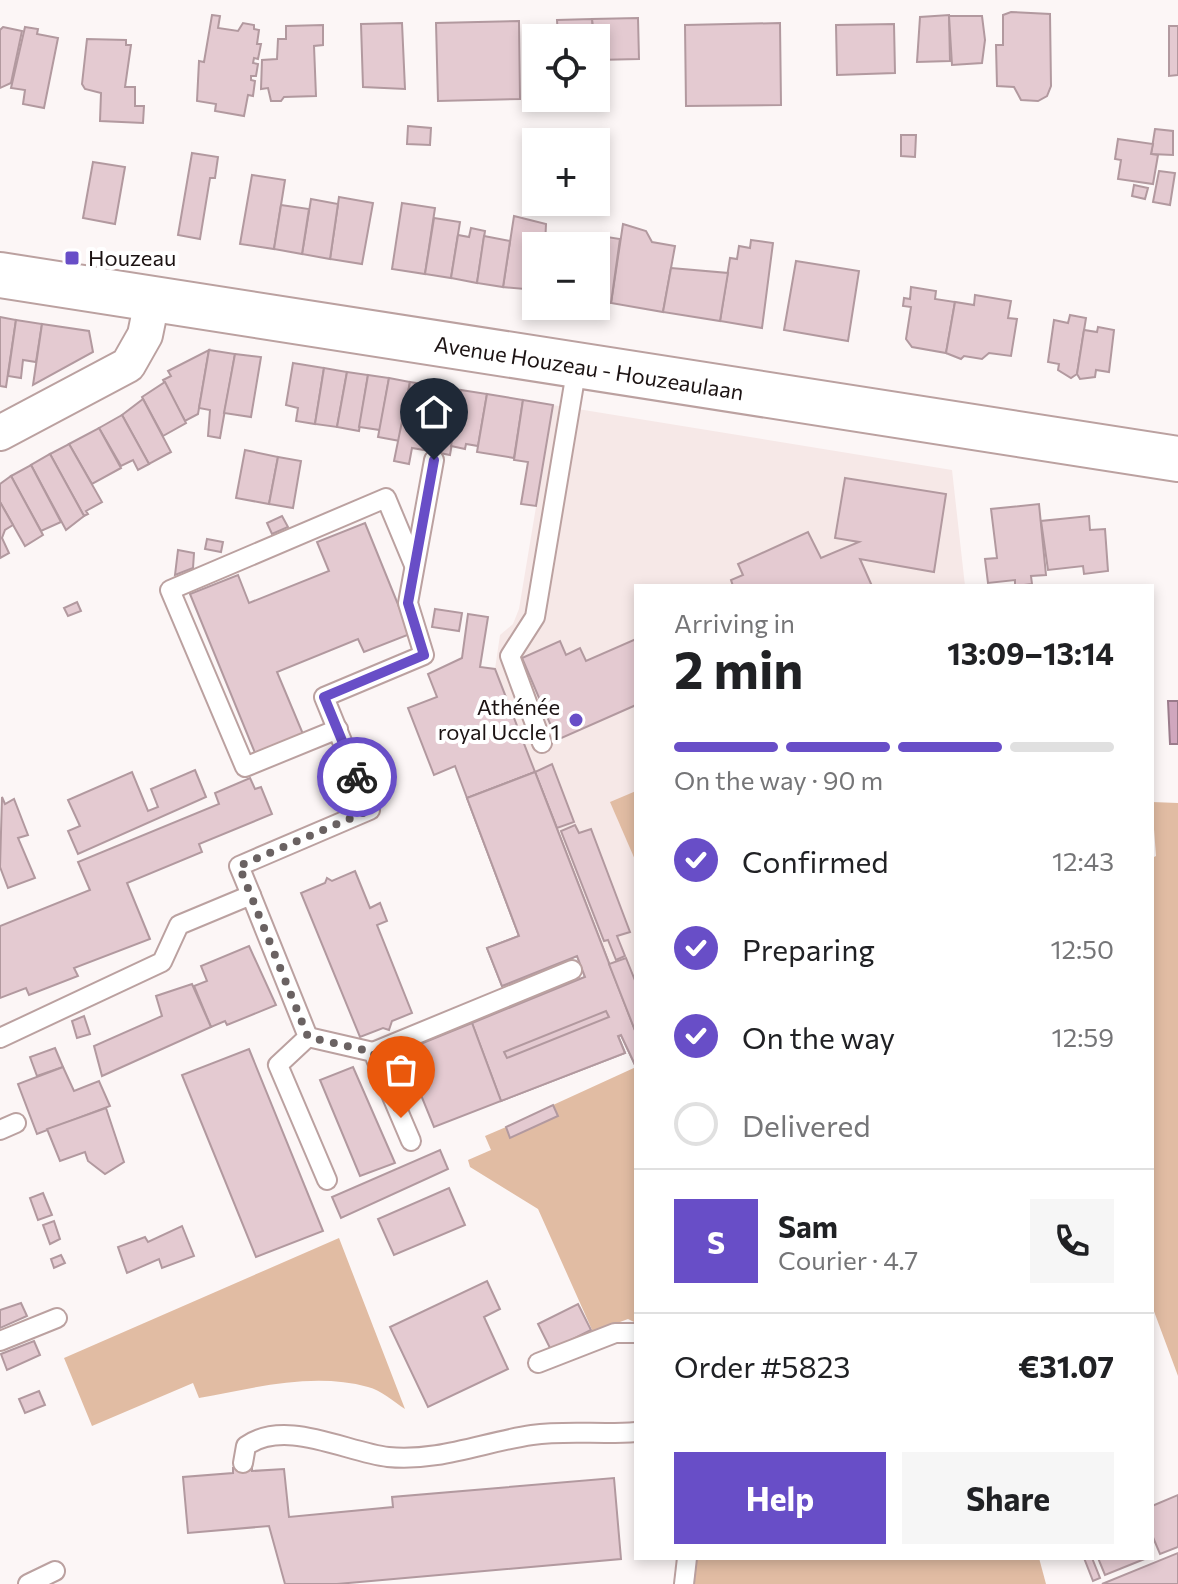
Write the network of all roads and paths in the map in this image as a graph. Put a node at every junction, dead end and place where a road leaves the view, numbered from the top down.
1 (0, 275) edge
2 (152, 301) junction
3 (577, 366) junction
4 (0, 433) edge
5 (1178, 459) edge
6 (434, 460) dead end
7 (414, 565) junction
8 (338, 729) junction
9 (542, 743) dead end
10 (251, 895) junction
11 (572, 970) dead end
12 (308, 1037) junction
13 (0, 1038) edge
14 (373, 1052) junction
15 (411, 1141) dead end
16 (327, 1180) dead end
17 (57, 1318) dead end
18 (634, 1333) edge
19 (0, 1341) edge
20 (538, 1363) dead end
21 (634, 1432) edge
22 (243, 1463) dead end
23 (687, 1560) edge
24 (55, 1571) dead end
25 (28, 1584) edge
26 (684, 1584) edge

1 - 2 street, Avenue Houzeau - Houzeaulaan
2 - 3 street, Avenue Houzeau - Houzeaulaan
2 - 4 street
3 - 5 street, Avenue Houzeau - Houzeaulaan
3 - 9 lane
6 - 7 lane
7 - 8 lane
7 - 8 lane
8 - 10 lane
10 - 12 lane
10 - 13 lane
11 - 14 lane
12 - 14 lane
12 - 16 lane
14 - 15 lane
17 - 19 lane
18 - 20 lane
21 - 22 lane
23 - 26 lane
24 - 25 lane

